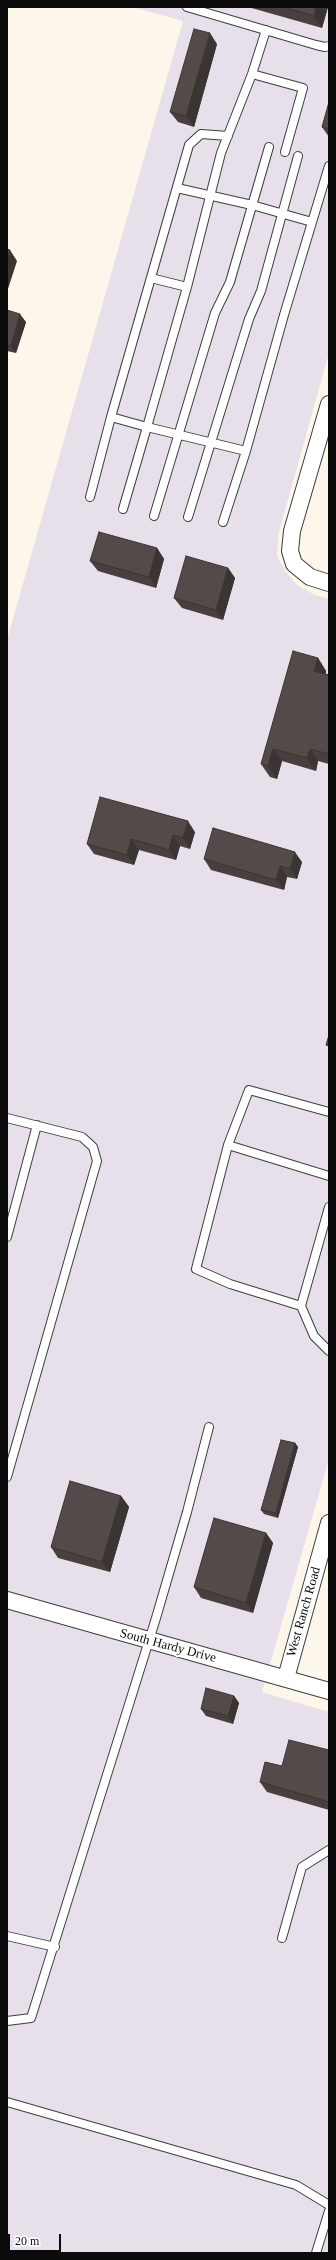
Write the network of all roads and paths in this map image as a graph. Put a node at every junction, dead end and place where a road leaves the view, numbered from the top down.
1 (186, 7) edge
2 (266, 30) junction
3 (329, 46) edge
4 (252, 74) junction
5 (228, 136) junction
6 (269, 147) dead end
7 (285, 152) dead end
8 (298, 156) dead end
9 (329, 166) edge
10 (177, 188) junction
11 (210, 195) junction
12 (252, 205) junction
13 (282, 214) junction
14 (312, 222) junction
15 (151, 278) junction
16 (187, 287) junction
17 (329, 404) edge
18 (111, 417) junction
19 (147, 427) junction
20 (178, 434) junction
21 (211, 442) junction
22 (246, 451) junction
23 (90, 497) dead end
24 (123, 508) dead end
25 (154, 516) dead end
26 (188, 517) dead end
27 (223, 522) dead end
28 (329, 583) edge
29 (329, 1112) edge
30 (7, 1118) edge
31 (37, 1125) junction
32 (228, 1145) junction
33 (329, 1176) edge
34 (329, 1207) edge
35 (7, 1237) edge
36 (301, 1306) junction
37 (329, 1351) edge
38 (209, 1427) dead end
39 (7, 1477) edge
40 (329, 1523) edge
41 (7, 1600) edge
42 (149, 1641) junction
43 (286, 1678) junction
44 (329, 1691) edge
45 (329, 1850) edge
46 (7, 1936) edge
47 (282, 1938) dead end
48 (55, 1948) junction
49 (7, 2021) edge
50 (7, 2102) edge
51 (329, 2205) edge
52 (329, 2211) edge
53 (316, 2253) edge

1 - 2 lane
2 - 3 lane
2 - 4 lane
4 - 5 lane
4 - 7 lane
5 - 10 lane
5 - 11 lane
6 - 12 lane
8 - 13 lane
9 - 14 lane
10 - 11 lane
10 - 15 lane
11 - 12 lane
11 - 16 lane
12 - 13 lane
12 - 20 lane
13 - 14 lane
13 - 21 lane
14 - 22 lane
15 - 16 lane
15 - 18 lane
16 - 19 lane
17 - 28 street
18 - 19 lane
18 - 23 lane
19 - 20 lane
19 - 24 lane
20 - 21 lane
20 - 25 lane
21 - 22 lane
21 - 26 lane
22 - 27 lane
29 - 32 lane
30 - 31 lane
31 - 35 lane
31 - 39 lane
32 - 33 lane
32 - 36 lane
34 - 36 lane
36 - 37 lane
38 - 42 lane
40 - 43 street, West Ranch Road
41 - 42 street, South Hardy Drive
42 - 43 street, South Hardy Drive
42 - 48 lane
43 - 44 street, South Hardy Drive
45 - 47 lane
46 - 48 lane
48 - 49 lane
50 - 51 lane
52 - 53 lane

